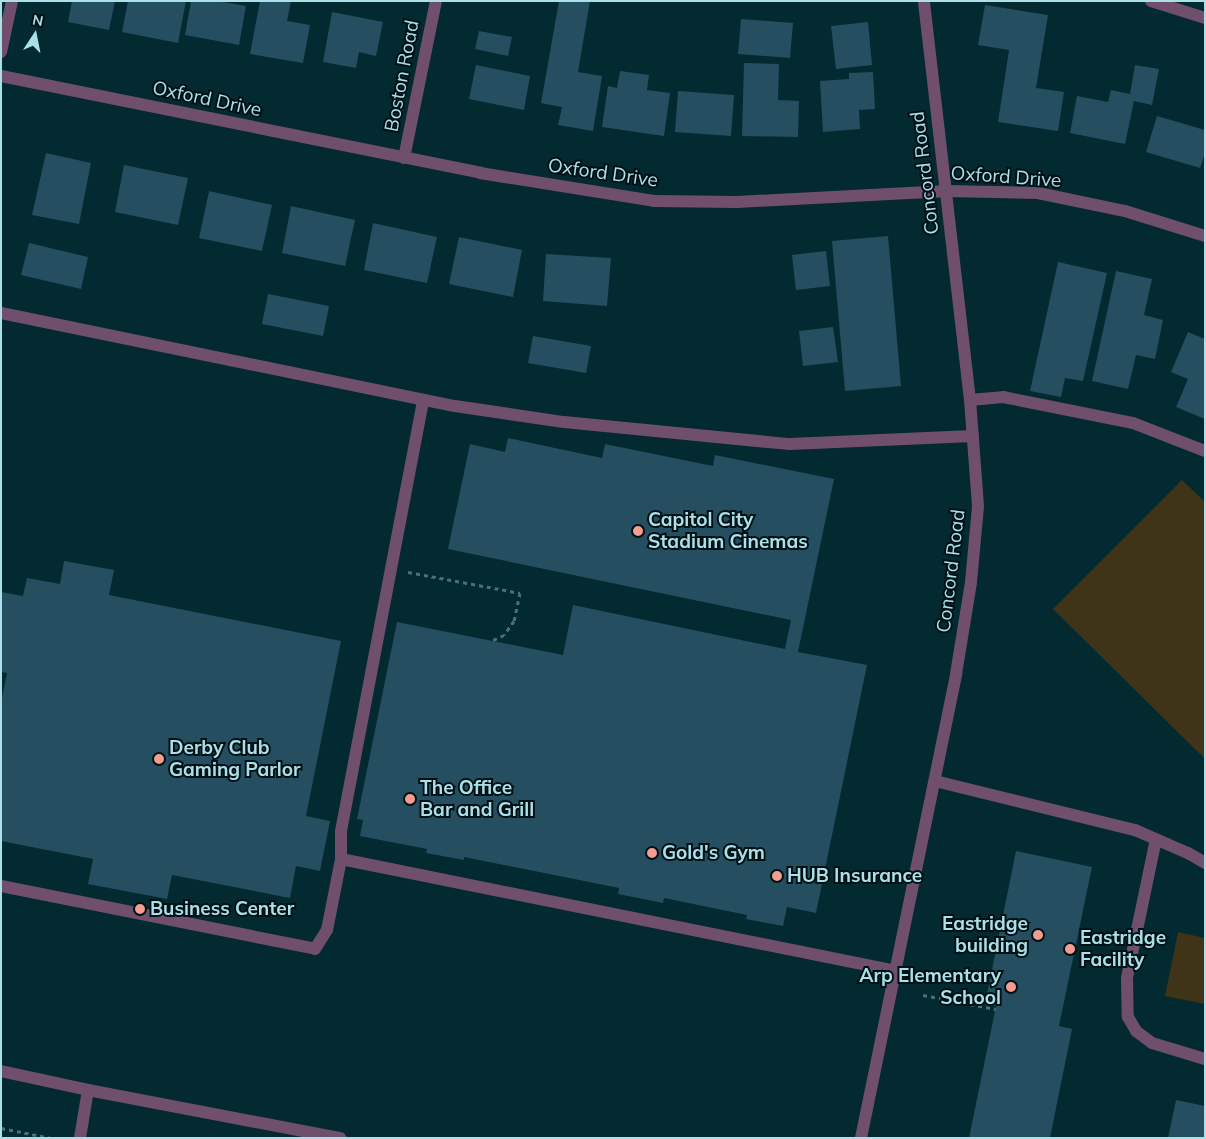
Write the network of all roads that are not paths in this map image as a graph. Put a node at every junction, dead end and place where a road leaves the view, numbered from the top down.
1 (12, 1) edge
2 (436, 1) edge
3 (924, 1) edge
4 (1152, 1) edge
5 (1205, 18) edge
6 (1, 52) edge
7 (1, 76) edge
8 (404, 158) junction
9 (947, 191) junction
10 (1205, 236) edge
11 (1, 313) edge
12 (423, 400) junction
13 (970, 400) junction
14 (973, 436) junction
15 (1205, 451) edge
16 (935, 782) junction
17 (1156, 839) junction
18 (341, 859) junction
19 (1205, 864) edge
20 (1, 886) edge
21 (896, 971) junction
22 (1205, 1059) edge
23 (1, 1072) edge
24 (88, 1090) junction
25 (80, 1138) edge
26 (340, 1138) edge
27 (861, 1138) edge

1 - 6 street
2 - 8 street, Boston Road
3 - 9 street, Concord Road
4 - 5 street
7 - 8 street, Oxford Drive
8 - 9 street, Oxford Drive
9 - 10 street, Oxford Drive
9 - 13 street, Concord Road
11 - 12 street
12 - 14 street
12 - 18 street
13 - 14 street, Concord Road
13 - 15 street
14 - 16 street, Concord Road
16 - 17 street
16 - 21 street, Concord Road
17 - 19 street
17 - 22 street
18 - 20 street
18 - 21 street
21 - 27 street, Concord Road
23 - 24 street
24 - 25 street
24 - 26 street

